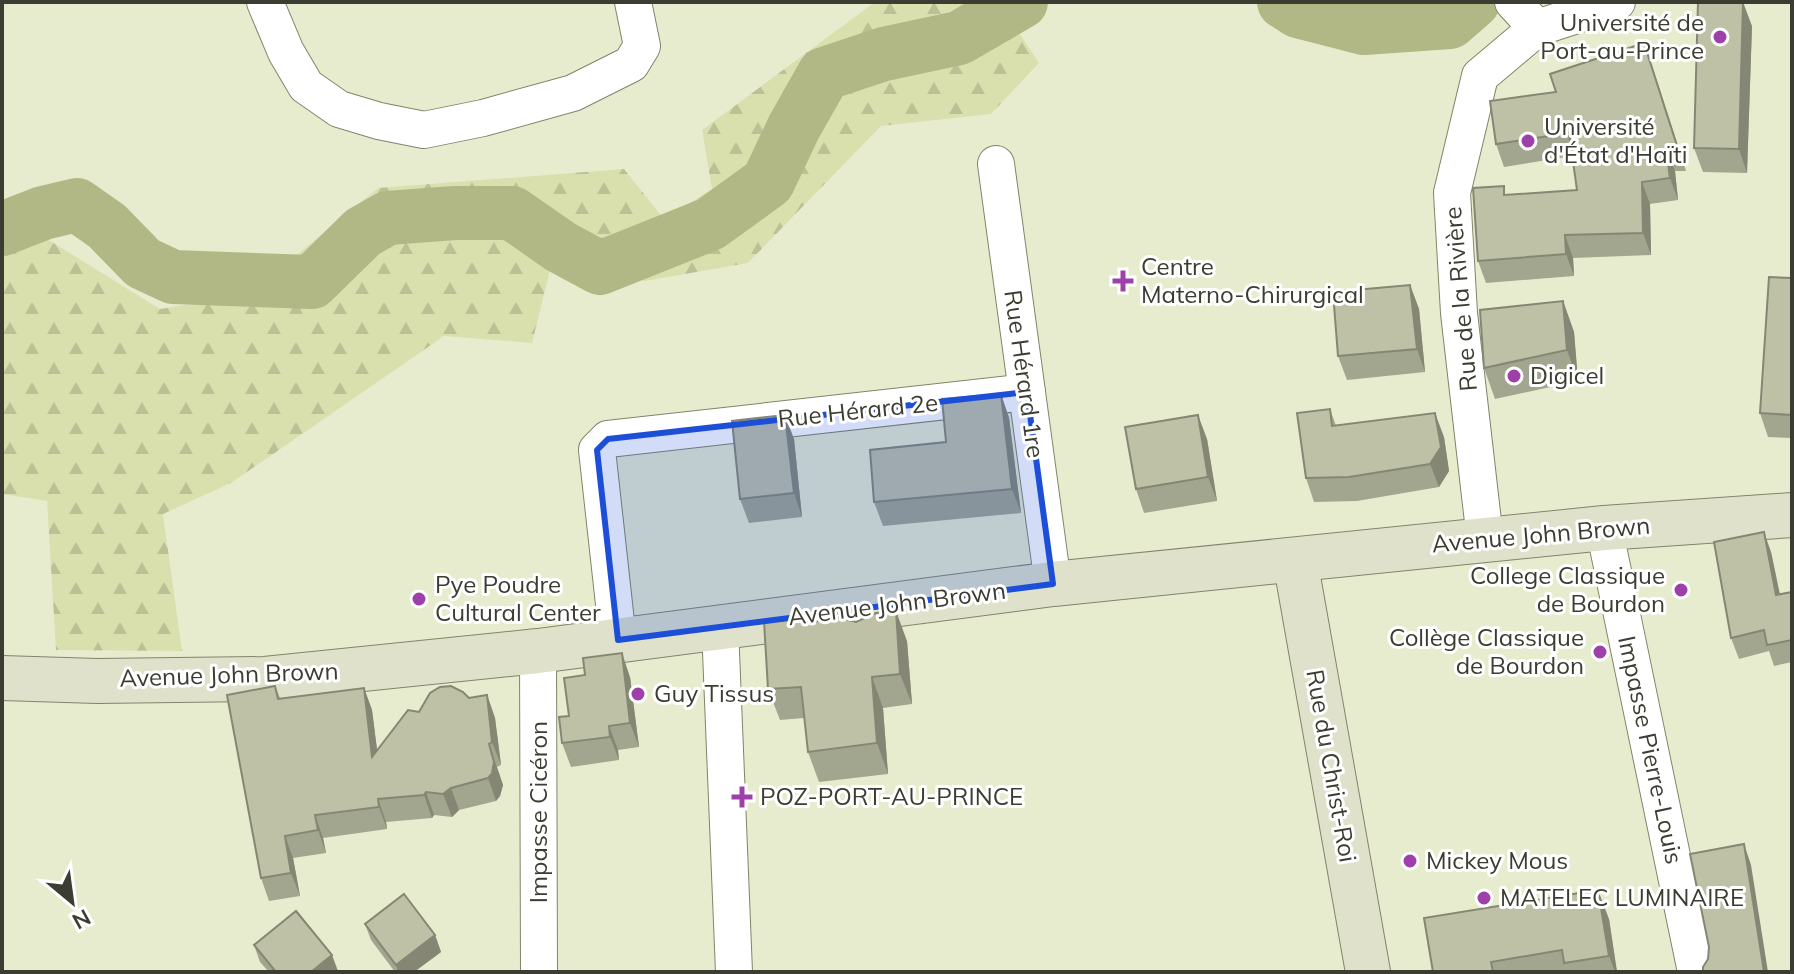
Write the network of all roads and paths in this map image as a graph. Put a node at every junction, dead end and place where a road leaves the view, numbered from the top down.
1 (265, 2) edge
2 (633, 2) edge
3 (1513, 2) edge
4 (1617, 2) edge
5 (1537, 28) junction
6 (996, 164) dead end
7 (1027, 392) junction
8 (1792, 515) edge
9 (1604, 528) junction
10 (1485, 539) junction
11 (1295, 560) junction
12 (1053, 584) junction
13 (720, 627) junction
14 (618, 640) junction
15 (538, 651) junction
16 (2, 678) edge
17 (539, 972) edge
18 (734, 972) edge
19 (1368, 972) edge
20 (1696, 972) edge

1 - 2 street
3 - 5 street
4 - 5 street, Rue de la Rivière
5 - 10 street, Rue de la Rivière
6 - 7 street, Rue Hérard 1re
7 - 12 street, Rue Hérard 1re
7 - 14 street, Rue Hérard 2e
8 - 9 main road, Avenue John Brown
9 - 10 main road, Avenue John Brown
9 - 20 street, Impasse Pierre-Louis
10 - 11 main road, Avenue John Brown
11 - 12 main road, Avenue John Brown
11 - 19 main road, Rue du Christ-Roi
12 - 13 main road, Avenue John Brown
13 - 14 main road, Avenue John Brown
13 - 18 street
14 - 15 main road, Avenue John Brown
15 - 16 main road, Avenue John Brown
15 - 17 street, Impasse Cicéron

